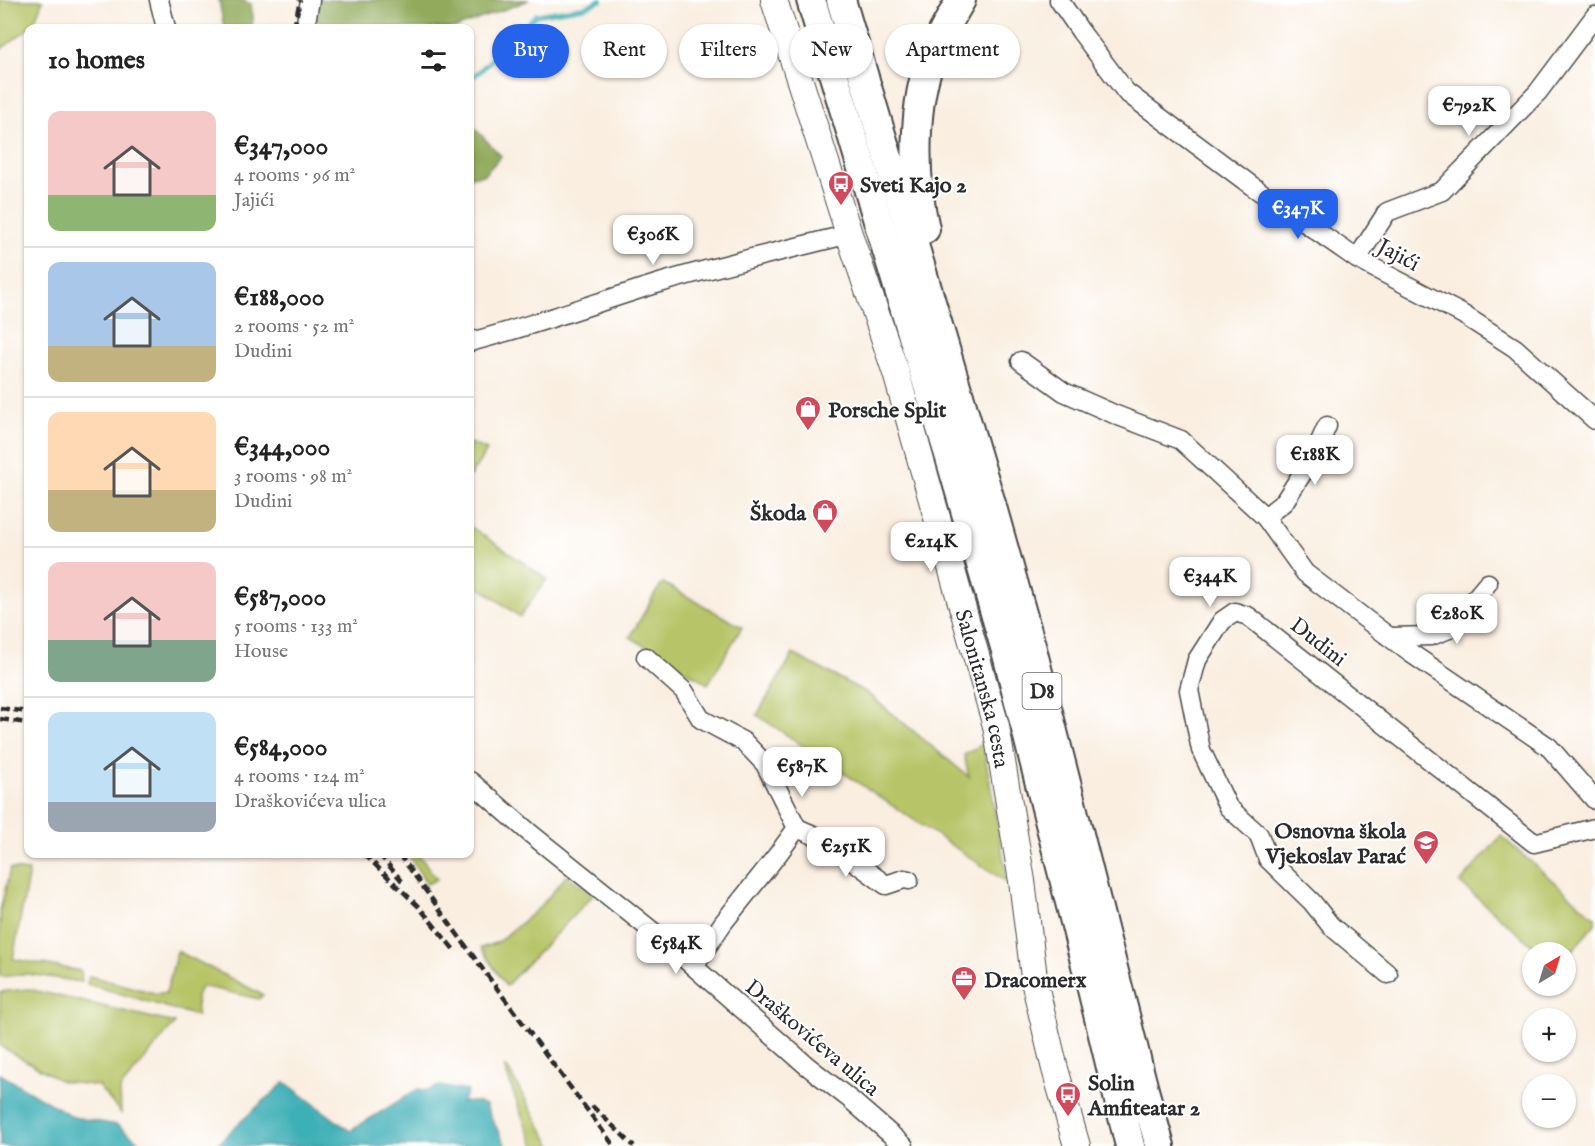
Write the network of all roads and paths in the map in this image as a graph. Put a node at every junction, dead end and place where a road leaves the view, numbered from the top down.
1 (159, 0) edge
2 (310, 0) edge
3 (774, 0) edge
4 (810, 0) edge
5 (841, 0) edge
6 (961, 0) edge
7 (1059, 0) edge
8 (1595, 16) edge
9 (165, 24) edge
10 (306, 24) edge
11 (849, 234) junction
12 (1357, 259) junction
13 (932, 309) junction
14 (474, 341) edge
15 (1021, 361) dead end
16 (1595, 420) edge
17 (1327, 426) dead end
18 (1265, 517) junction
19 (1488, 583) dead end
20 (1390, 637) junction
21 (646, 657) dead end
22 (474, 784) edge
23 (1595, 800) edge
24 (797, 828) junction
25 (1595, 828) edge
26 (909, 880) dead end
27 (694, 966) junction
28 (1388, 974) dead end
29 (904, 1146) edge
30 (1077, 1146) edge
31 (1130, 1146) edge
32 (1160, 1146) edge

1 - 9 street
2 - 10 street
3 - 11 main road, Salonitanska cesta
4 - 31 highway, D8
5 - 13 highway, D8
6 - 13 highway
7 - 12 street, Jajići
8 - 12 street
11 - 14 street
11 - 30 main road, Salonitanska cesta
12 - 16 street, Jajići
13 - 32 highway, D8
15 - 18 street, Dudini
17 - 18 street
18 - 20 street, Dudini
19 - 20 street
20 - 23 street, Dudini
21 - 24 street
22 - 27 street, Draškovićeva ulica
24 - 26 street
24 - 27 street
25 - 28 street, Dudini
27 - 29 street, Draškovićeva ulica

